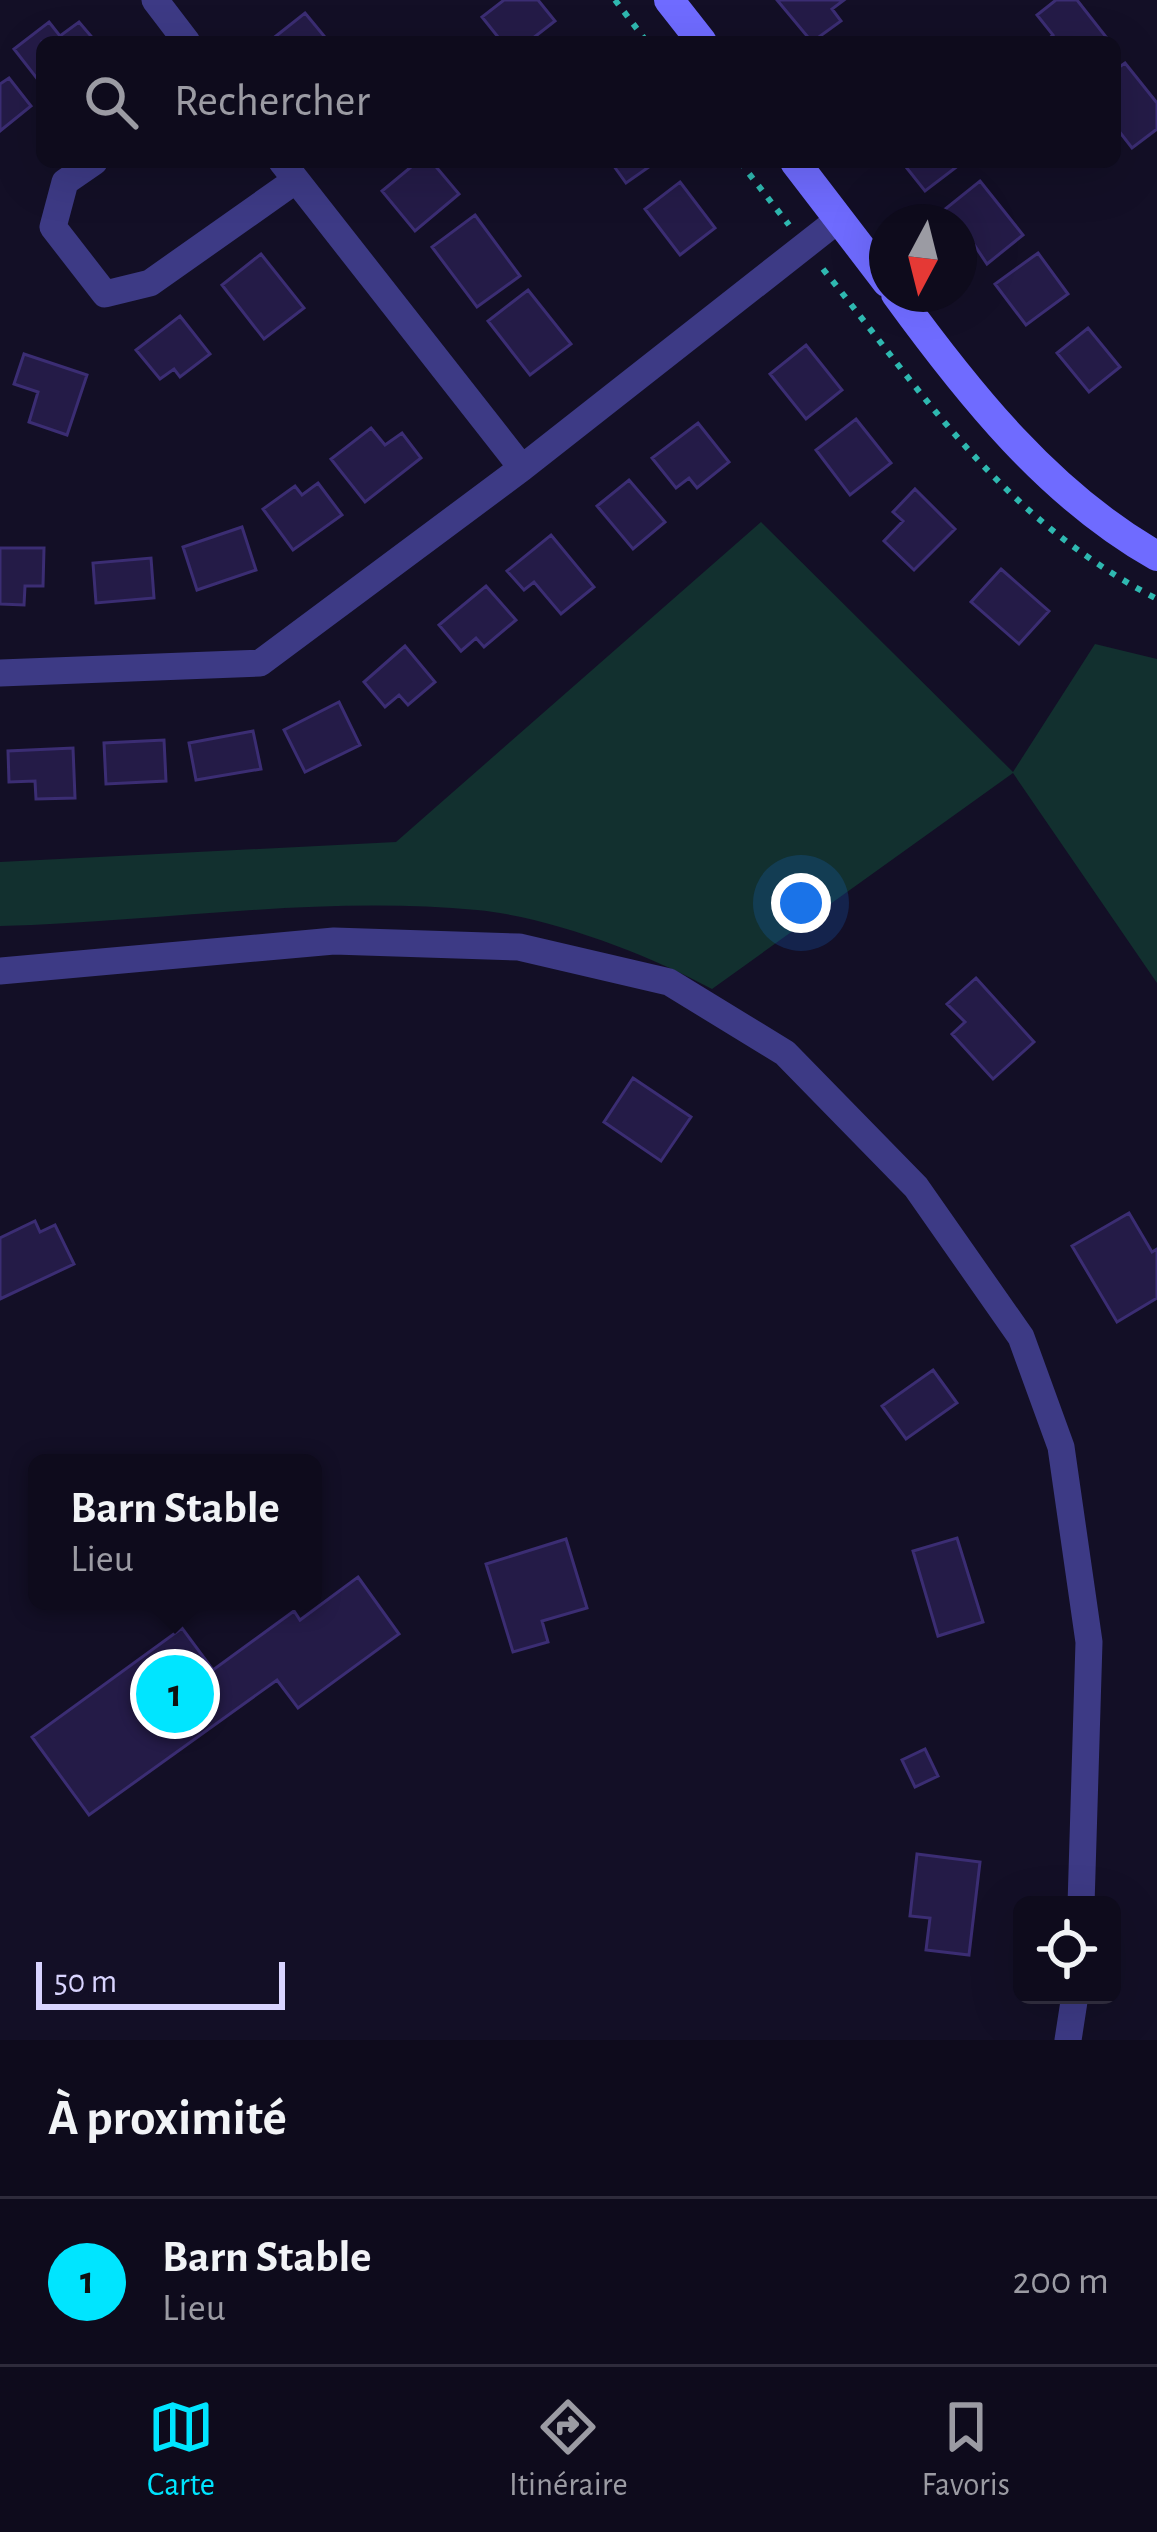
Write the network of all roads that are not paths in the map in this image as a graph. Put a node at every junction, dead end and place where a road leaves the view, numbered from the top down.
1 (154, 0) edge
2 (669, 0) edge
3 (183, 36) edge
4 (697, 36) edge
5 (85, 168) edge
6 (799, 168) edge
7 (289, 171) edge
8 (839, 219) junction
9 (869, 258) edge
10 (911, 312) edge
11 (522, 468) junction
12 (1157, 556) edge
13 (0, 673) edge
14 (0, 971) edge
15 (1082, 1896) edge
16 (1074, 2004) edge
17 (1068, 2040) edge

1 - 3 street
2 - 4 street
5 - 7 street
6 - 8 street
7 - 11 street
8 - 9 street
8 - 11 street
10 - 12 street
11 - 13 street
14 - 15 street
16 - 17 street

